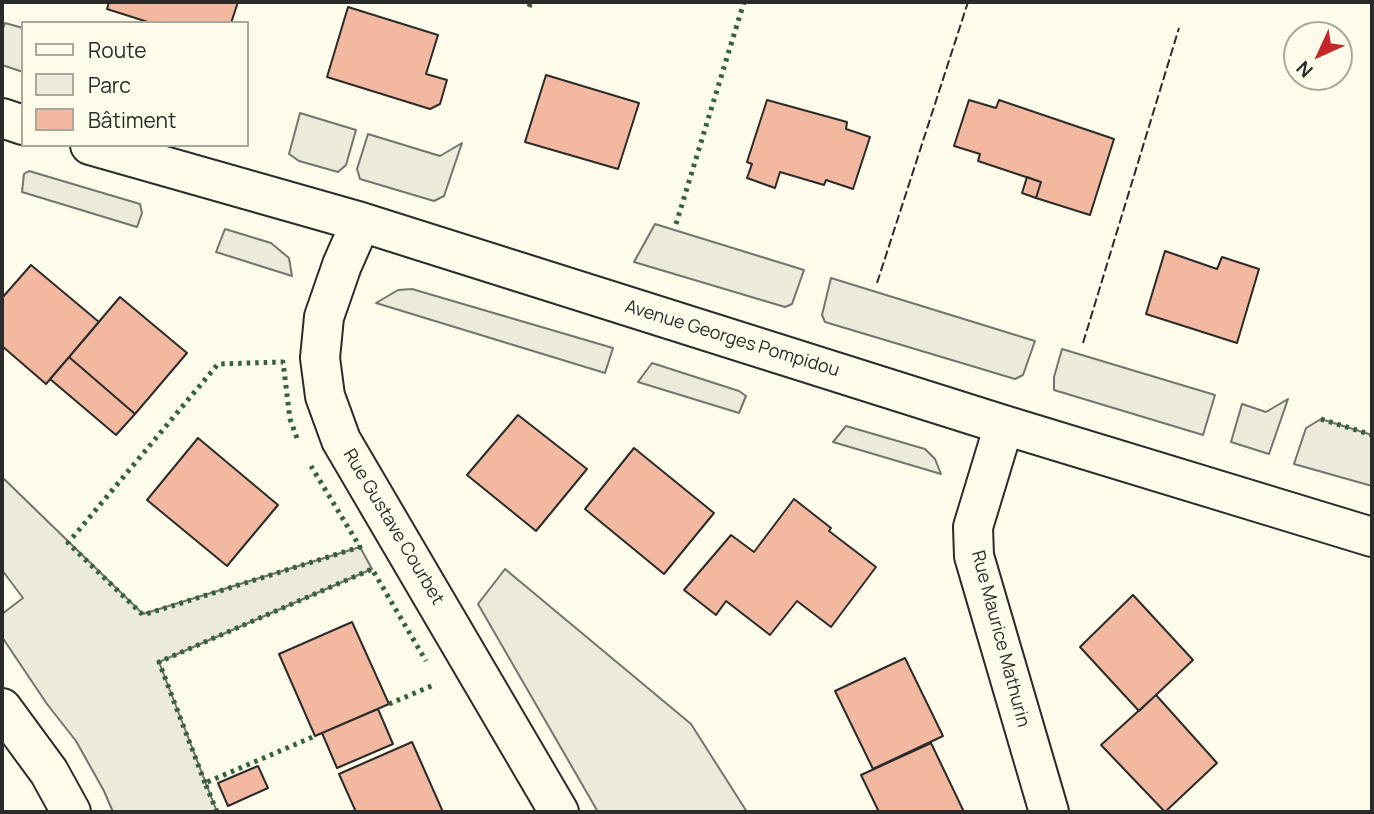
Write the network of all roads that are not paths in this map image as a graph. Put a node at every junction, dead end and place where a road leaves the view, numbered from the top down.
1 (2, 118) edge
2 (21, 124) edge
3 (97, 147) edge
4 (361, 222) junction
5 (1004, 425) junction
6 (1372, 537) edge
7 (2, 708) edge
8 (71, 812) edge
9 (559, 812) edge
10 (1049, 812) edge

1 - 2 street
3 - 4 street, Avenue Georges Pompidou
4 - 5 street, Avenue Georges Pompidou
4 - 9 street, Rue Gustave Courbet
5 - 6 street, Avenue Georges Pompidou
5 - 10 street, Rue Maurice Mathurin
7 - 8 street

